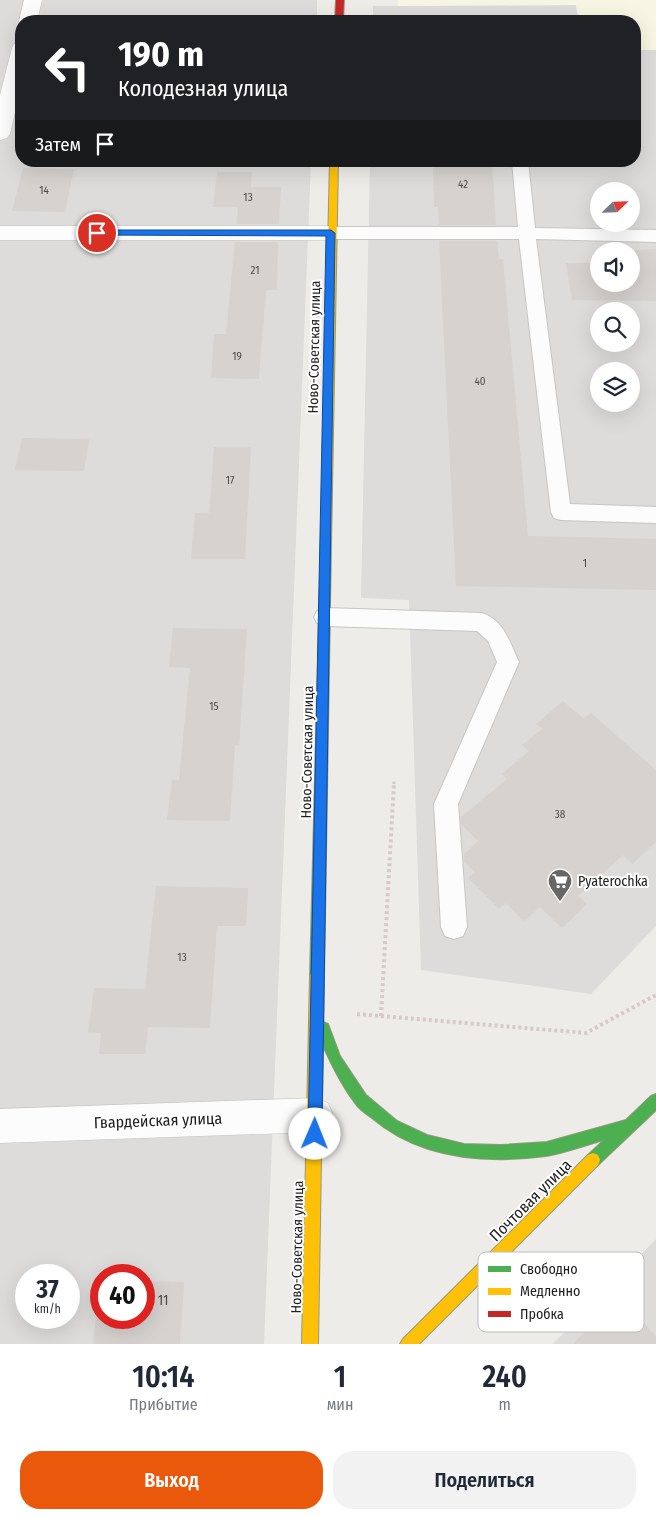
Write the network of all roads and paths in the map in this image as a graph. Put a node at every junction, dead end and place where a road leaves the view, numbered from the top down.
1 (33, 0) edge
2 (340, 0) edge
3 (29, 15) edge
4 (339, 15) edge
5 (15, 73) edge
6 (0, 134) edge
7 (334, 167) edge
8 (521, 167) edge
9 (0, 233) edge
10 (331, 233) junction
11 (527, 233) junction
12 (656, 236) edge
13 (656, 515) edge
14 (324, 617) junction
15 (394, 780) dead end
16 (454, 927) dead end
17 (656, 995) edge
18 (317, 1011) junction
19 (381, 1016) junction
20 (656, 1101) edge
21 (316, 1115) junction
22 (0, 1126) edge
23 (642, 1126) edge
24 (507, 1252) edge
25 (478, 1279) edge
26 (310, 1344) edge
27 (408, 1344) edge

1 - 3 street
2 - 4 main road
5 - 6 street
7 - 10 main road, Ново-Советская улица
8 - 11 lane
9 - 10 street
10 - 11 lane
10 - 14 main road, Ново-Советская улица
11 - 12 lane
11 - 13 lane
14 - 16 lane
14 - 18 main road, Ново-Советская улица
15 - 19 path
17 - 19 path
18 - 19 path
18 - 21 main road, Ново-Советская улица
18 - 23 main road
20 - 23 main road, Почтовая улица
21 - 22 street, Гвардейская улица
21 - 26 main road, Ново-Советская улица
23 - 24 main road, Почтовая улица
25 - 27 main road, Почтовая улица

